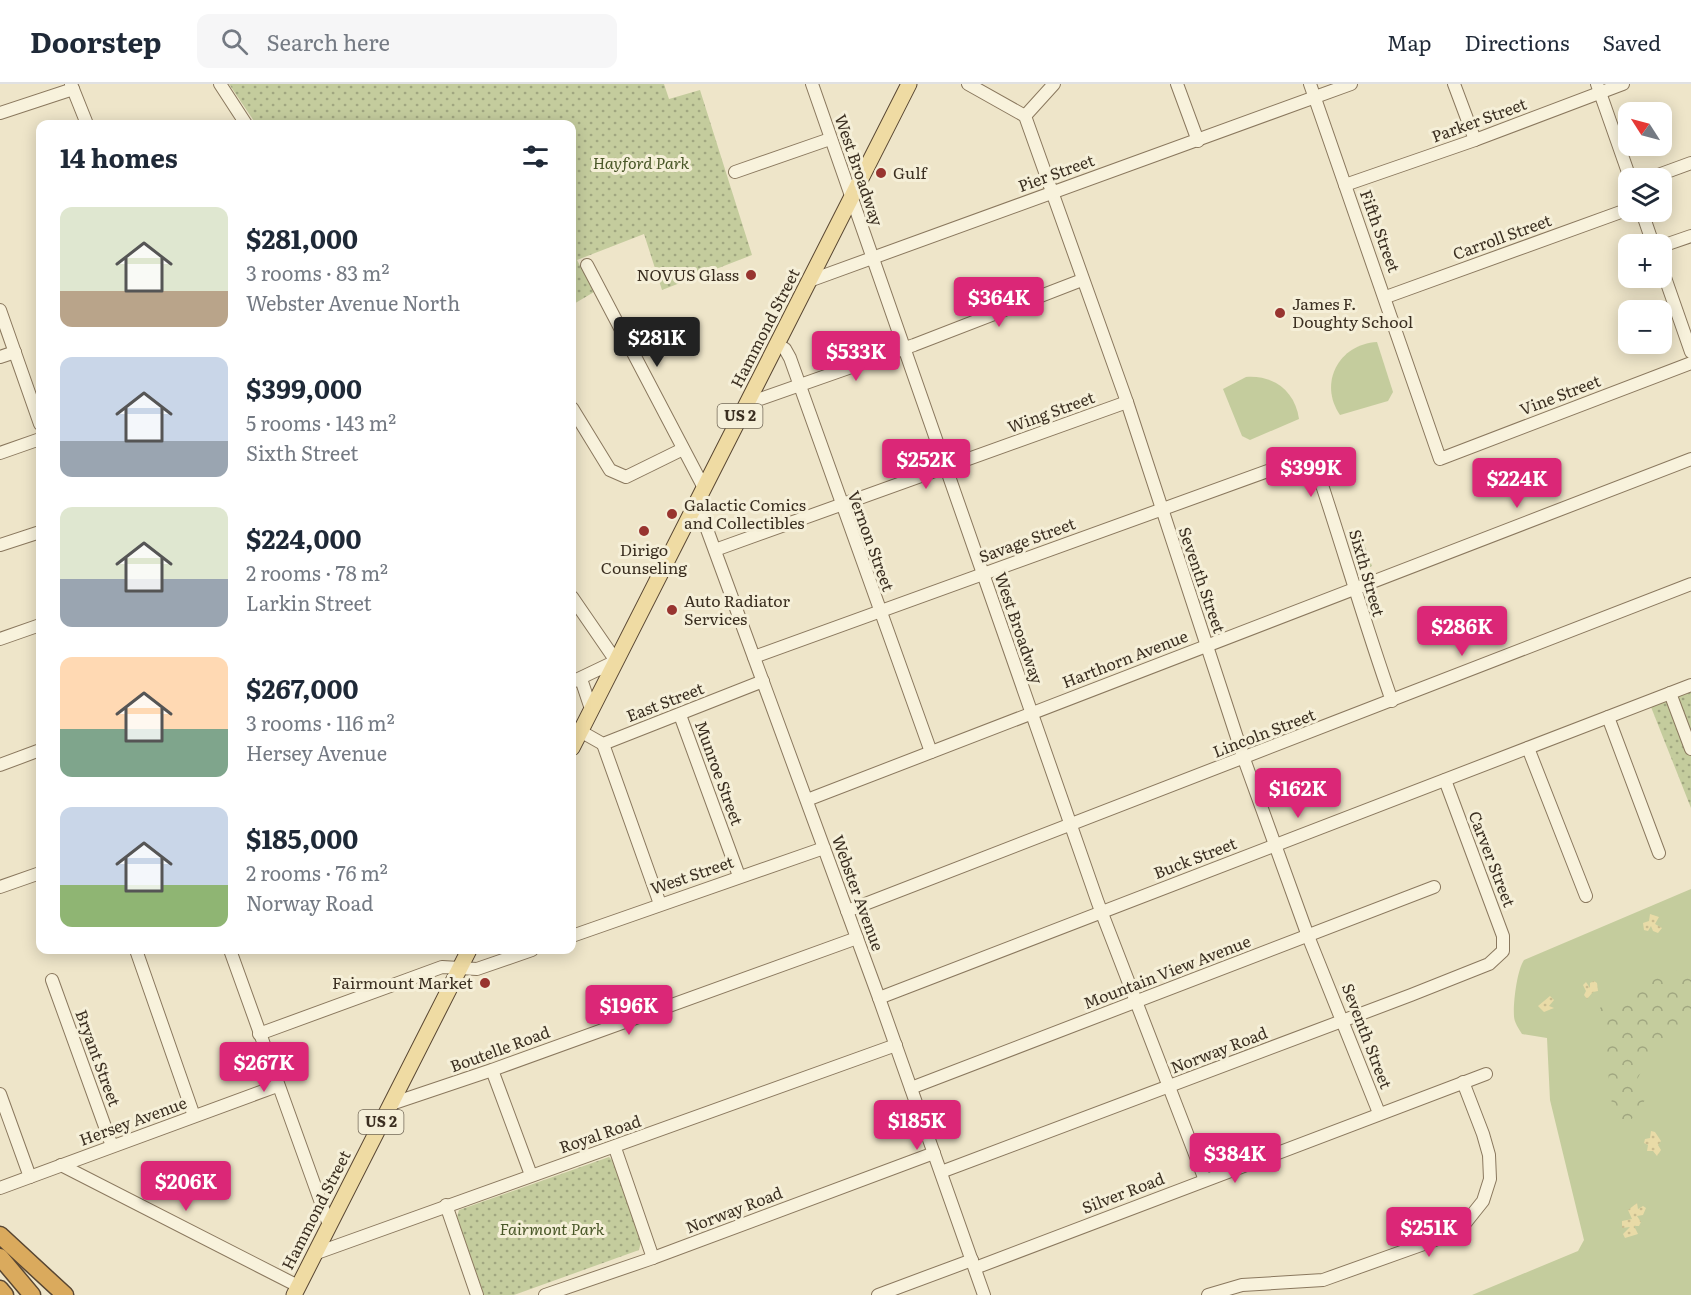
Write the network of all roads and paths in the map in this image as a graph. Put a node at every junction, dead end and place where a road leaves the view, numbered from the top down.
1 (220, 84) edge
2 (812, 84) edge
3 (909, 84) edge
4 (968, 84) edge
5 (1053, 84) edge
6 (1177, 84) edge
7 (1310, 84) edge
8 (1351, 84) edge
9 (1454, 84) edge
10 (1623, 84) edge
11 (72, 87) edge
12 (1599, 88) edge
13 (1315, 97) junction
14 (0, 113) edge
15 (1025, 116) junction
16 (85, 120) edge
17 (243, 120) edge
18 (830, 139) junction
19 (1475, 140) junction
20 (1198, 141) junction
21 (1691, 163) edge
22 (1627, 168) edge
23 (1672, 170) edge
24 (735, 172) dead end
25 (1345, 185) junction
26 (1052, 192) junction
27 (850, 200) junction
28 (1618, 213) edge
29 (1691, 236) edge
30 (1672, 243) edge
31 (872, 258) junction
32 (587, 265) dead end
33 (1082, 280) junction
34 (809, 281) junction
35 (1669, 288) edge
36 (1386, 297) junction
37 (0, 310) edge
38 (777, 344) junction
39 (1690, 345) edge
40 (904, 349) junction
41 (15, 352) junction
42 (0, 357) edge
43 (1691, 363) edge
44 (798, 386) junction
45 (1127, 402) junction
46 (746, 404) junction
47 (36, 412) edge
48 (576, 415) edge
49 (36, 440) edge
50 (683, 449) junction
51 (0, 453) edge
52 (1312, 454) joint
53 (1440, 459) joint
54 (1691, 459) edge
55 (947, 467) junction
56 (704, 488) junction
57 (840, 503) junction
58 (695, 505) junction
59 (1160, 508) junction
60 (36, 533) edge
61 (0, 545) edge
62 (715, 550) junction
63 (983, 574) junction
64 (1691, 584) edge
65 (1355, 588) junction
66 (576, 603) edge
67 (879, 611) junction
68 (36, 626) edge
69 (0, 639) edge
70 (1206, 645) junction
71 (754, 657) junction
72 (616, 661) junction
73 (576, 681) edge
74 (763, 681) junction
75 (1691, 685) edge
76 (1670, 693) junction
77 (1392, 701) junction
78 (591, 709) junction
79 (1031, 712) junction
80 (680, 715) junction
81 (1608, 717) junction
82 (580, 731) junction
83 (576, 740) edge
84 (603, 744) junction
85 (1528, 748) junction
86 (1691, 749) edge
87 (36, 752) edge
88 (931, 752) junction
89 (1244, 759) junction
90 (0, 765) edge
91 (1445, 780) junction
92 (807, 800) junction
93 (1070, 826) junction
94 (1275, 844) junction
95 (824, 848) junction
96 (1659, 853) dead end
97 (36, 874) edge
98 (739, 876) junction
99 (0, 887) edge
100 (1434, 887) dead end
101 (1586, 896) dead end
102 (660, 904) junction
103 (847, 910) junction
104 (1101, 912) junction
105 (576, 935) edge
106 (1308, 936) junction
107 (857, 938) junction
108 (1503, 951) joint
109 (137, 954) edge
110 (231, 954) edge
111 (467, 954) edge
112 (520, 954) edge
113 (460, 968) junction
114 (52, 980) dead end
115 (879, 998) junction
116 (1135, 1002) junction
117 (1344, 1020) junction
118 (259, 1034) junction
119 (896, 1045) junction
120 (492, 1070) junction
121 (1486, 1074) dead end
122 (1463, 1082) junction
123 (277, 1086) junction
124 (1167, 1087) junction
125 (911, 1088) junction
126 (0, 1094) edge
127 (391, 1104) junction
128 (1378, 1113) junction
129 (194, 1116) junction
130 (112, 1146) junction
131 (615, 1148) junction
132 (934, 1153) junction
133 (61, 1165) junction
134 (941, 1172) junction
135 (531, 1175) junction
136 (30, 1177) junction
137 (1205, 1180) junction
138 (0, 1188) edge
139 (446, 1205) junction
140 (329, 1225) junction
141 (0, 1235) edge
142 (314, 1254) junction
143 (0, 1257) edge
144 (653, 1258) junction
145 (973, 1264) junction
146 (0, 1289) edge
147 (296, 1291) edge
148 (570, 1291) edge
149 (5, 1295) edge
150 (32, 1295) edge
151 (64, 1295) edge
152 (477, 1295) edge
153 (545, 1295) edge
154 (878, 1295) edge
155 (984, 1295) edge
156 (1208, 1295) edge

1 - 17 street
2 - 18 street, West Broadway
3 - 27 main road, Hammond Street / US 2
4 - 15 street
5 - 15 street
6 - 20 street
7 - 13 street, Fifth Street
8 - 13 street, Pier Street
9 - 19 street
10 - 12 street, Parker Street
11 - 14 street
11 - 16 street
12 - 19 street, Parker Street
12 - 22 street
13 - 20 street, Pier Street
13 - 25 street, Fifth Street
15 - 26 street, Seventh Street
18 - 24 street
18 - 27 street, West Broadway
19 - 25 street, Parker Street
20 - 26 street, Pier Street
21 - 23 street
25 - 36 street, Fifth Street
26 - 31 street, Pier Street
26 - 33 street, Seventh Street
27 - 31 street, West Broadway
27 - 34 main road, Hammond Street / US 2
28 - 36 street, Carroll Street
29 - 30 street
31 - 34 street, Pier Street
31 - 40 street, West Broadway
32 - 50 street
33 - 40 street
33 - 45 street, Seventh Street
34 - 38 main road, Hammond Street / US 2
35 - 39 street
36 - 53 street, Fifth Street
37 - 41 street
38 - 44 street, Vernon Street
38 - 46 main road, Hammond Street / US 2
40 - 44 street
40 - 55 street, West Broadway
41 - 42 street
41 - 47 street
43 - 53 street, Vine Street
44 - 46 street
44 - 57 street, Vernon Street
45 - 55 street, Wing Street
45 - 59 street, Seventh Street
46 - 56 main road, Hammond Street / US 2
48 - 50 street
49 - 51 street
50 - 56 street
52 - 59 street, Savage Street
52 - 65 street, Sixth Street
54 - 65 street, Harthorn Avenue
55 - 57 street, Wing Street
55 - 63 street, West Broadway
56 - 58 main road, Hammond Street / US 2
57 - 62 street, Wing Street
57 - 67 street, Vernon Street
58 - 62 street, Webster Avenue
58 - 72 main road, Hammond Street / US 2
59 - 63 street, Savage Street
59 - 70 street, Seventh Street
60 - 61 street
62 - 71 street, Webster Avenue
63 - 67 street, Savage Street
63 - 79 street, West Broadway
64 - 77 street, Lincoln Street
65 - 70 street, Harthorn Avenue
65 - 77 street, Sixth Street
66 - 72 street
67 - 71 street, Savage Street
67 - 88 street, Vernon Street
68 - 69 street
70 - 79 street, Harthorn Avenue
70 - 89 street, Seventh Street
71 - 74 street, Webster Avenue
72 - 73 street
72 - 78 main road, Hammond Street / US 2
73 - 78 street
74 - 80 street, East Street
74 - 92 street, Webster Avenue
75 - 76 street, Buck Street
76 - 81 street, Buck Street
76 - 86 street
77 - 89 street, Lincoln Street
78 - 82 main road, Hammond Street / US 2
79 - 88 street, Harthorn Avenue
79 - 93 street, West Broadway
80 - 84 street, East Street
80 - 98 street, Munroe Street
81 - 85 street, Buck Street
81 - 96 street
82 - 83 main road, Hammond Street / US 2
82 - 84 street
84 - 102 street
85 - 91 street, Buck Street
85 - 101 street
87 - 90 street
88 - 92 street, Harthorn Avenue
89 - 93 street, Lincoln Street
89 - 94 street, Seventh Street
91 - 94 street, Buck Street
91 - 108 street, Carver Street
92 - 95 street, Webster Avenue
93 - 103 street, Lincoln Street
93 - 104 street, West Broadway
94 - 104 street, Buck Street
94 - 106 street, Seventh Street
95 - 98 street, West Street
95 - 103 street, Webster Avenue
97 - 99 street
98 - 102 street, West Street
100 - 106 street, Mountain View Avenue
102 - 105 street, West Street
103 - 107 street, Webster Avenue
104 - 115 street, Buck Street
104 - 116 street, West Broadway
106 - 116 street, Mountain View Avenue
106 - 117 street, Seventh Street
107 - 115 street, Webster Avenue
107 - 120 street, Boutelle Road
108 - 117 street, Norway Road
109 - 129 street
110 - 118 street
111 - 113 main road, Hammond Street / US 2
112 - 113 street
113 - 118 street
113 - 127 main road, Hammond Street / US 2
114 - 130 street, Bryant Street
115 - 119 street, Webster Avenue
116 - 124 street, West Broadway
116 - 125 street, Mountain View Avenue
117 - 124 street, Norway Road
117 - 128 street, Seventh Street
118 - 123 street
119 - 125 street, Webster Avenue
119 - 131 street, Royal Road
120 - 127 street, Boutelle Road
120 - 135 street
121 - 122 street, Silver Road
122 - 128 street, Silver Road
122 - 156 street
123 - 129 street, Hersey Avenue
123 - 140 street
124 - 134 street, Norway Road
124 - 137 street, West Broadway
125 - 132 street, Webster Avenue
126 - 136 street
127 - 140 main road, Hammond Street / US 2
128 - 137 street, Silver Road
129 - 130 street, Hersey Avenue
130 - 133 street, Hersey Avenue
131 - 135 street, Royal Road
131 - 144 street
132 - 134 street, Webster Avenue
132 - 144 street, Norway Road
133 - 136 street, Hersey Avenue
133 - 147 street
134 - 145 street, Webster Avenue
135 - 139 street, Royal Road
136 - 138 street, Hersey Avenue
137 - 145 street, Silver Road
139 - 142 street, Royal Road
139 - 152 street
140 - 142 main road, Hammond Street / US 2
141 - 151 highway
142 - 147 main road, Hammond Street / US 2
143 - 150 highway
144 - 148 street, Norway Road
145 - 154 street, Silver Road
145 - 155 street, Webster Avenue
146 - 149 highway
148 - 153 street, Norway Road

